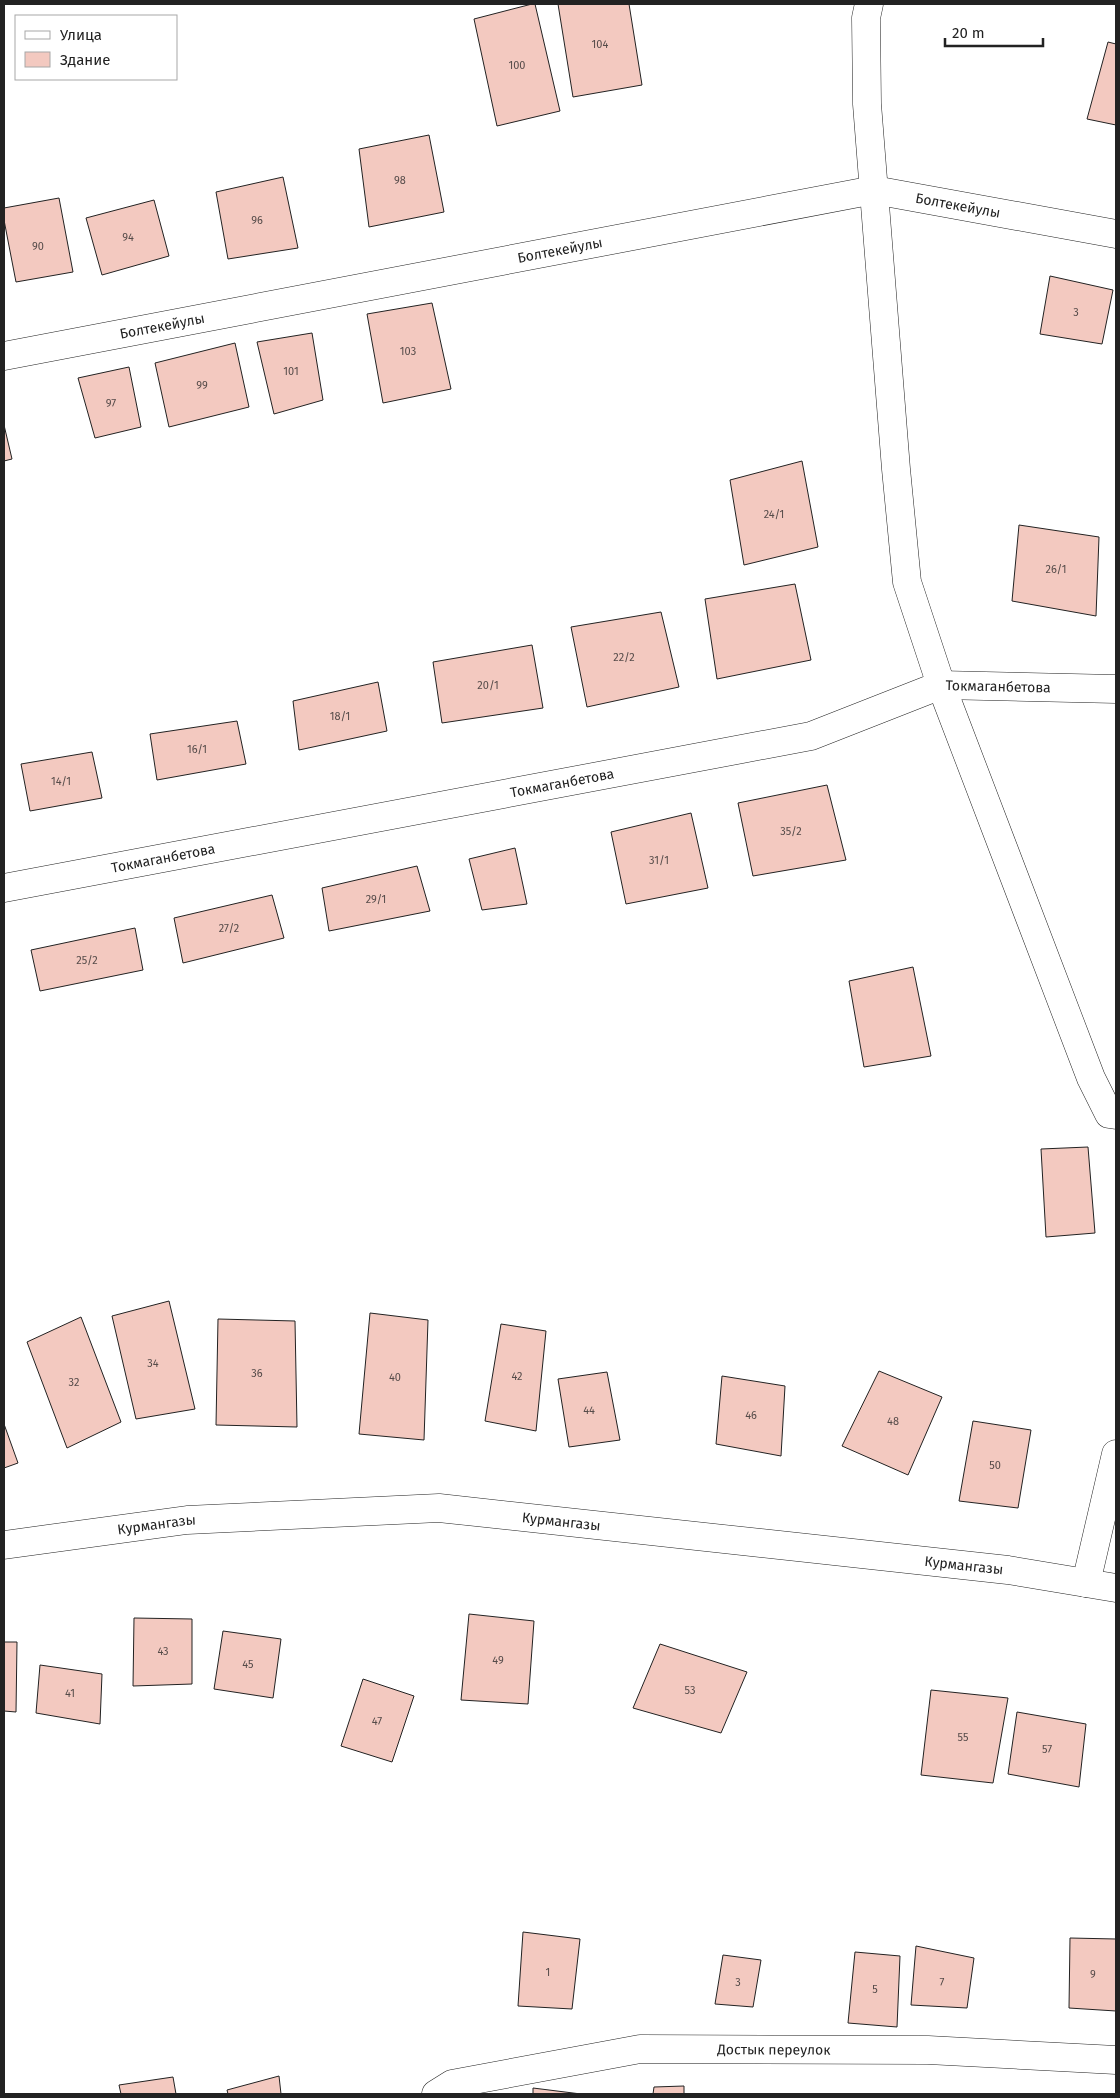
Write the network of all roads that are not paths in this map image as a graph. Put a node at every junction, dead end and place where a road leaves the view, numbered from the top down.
1 (869, 4) edge
2 (874, 190) junction
3 (1116, 234) edge
4 (4, 356) edge
5 (941, 685) junction
6 (1116, 689) edge
7 (4, 888) edge
8 (1114, 1118) edge
9 (1116, 1454) edge
10 (4, 1545) edge
11 (1086, 1583) junction
12 (1116, 1588) edge
13 (1116, 2060) edge
14 (436, 2094) edge

1 - 2 street
2 - 3 street, Болтекейулы
2 - 4 street, Болтекейулы
2 - 5 street
5 - 6 street, Токмаганбетова
5 - 7 street, Токмаганбетова
5 - 8 street
9 - 11 street
10 - 11 street, Курмангазы
11 - 12 street, Курмангазы
13 - 14 street, Достык переулок

